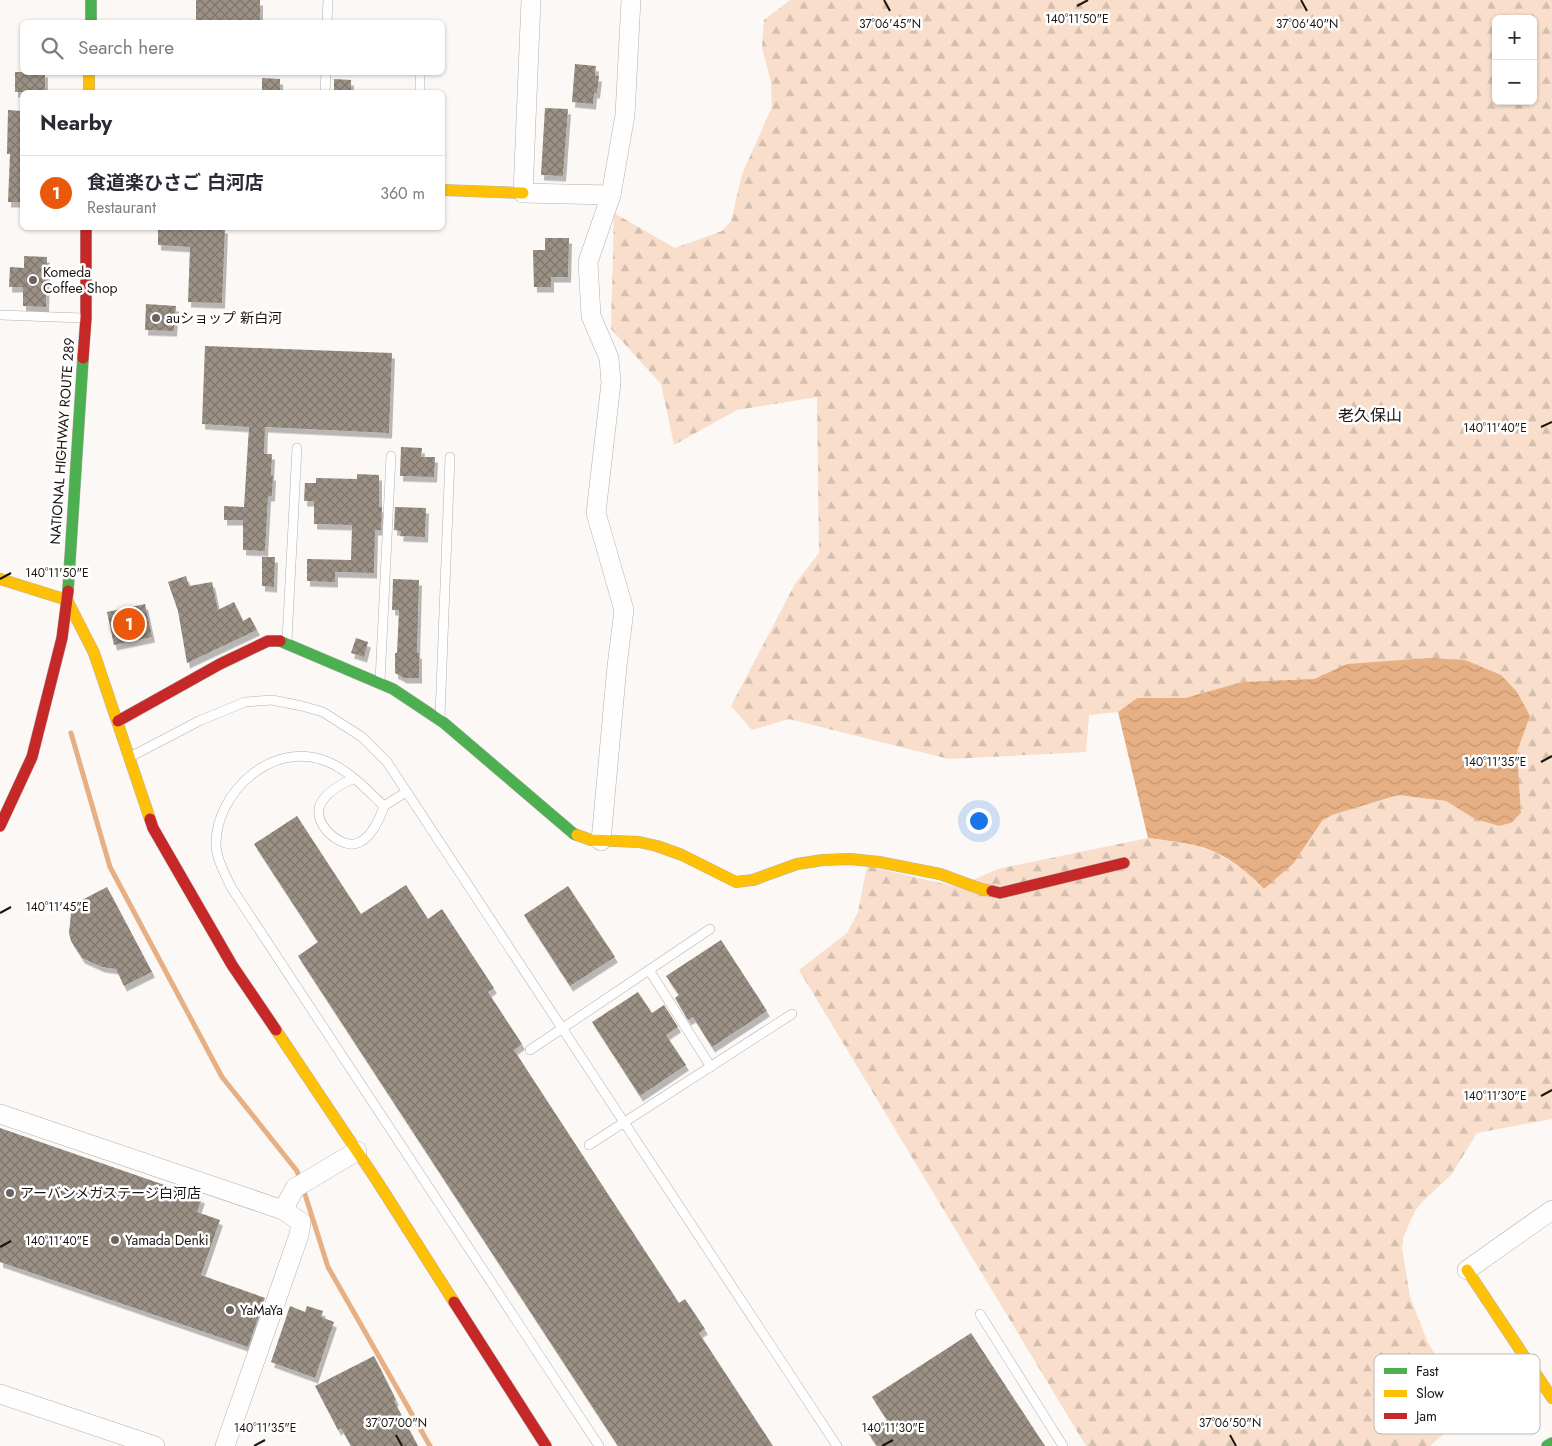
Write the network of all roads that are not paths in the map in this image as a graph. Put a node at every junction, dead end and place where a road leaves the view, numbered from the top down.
1 (91, 0) edge
2 (328, 0) edge
3 (531, 0) edge
4 (630, 0) edge
5 (91, 20) edge
6 (327, 20) edge
7 (89, 75) edge
8 (326, 75) edge
9 (420, 75) edge
10 (88, 90) edge
11 (325, 90) edge
12 (420, 90) edge
13 (445, 190) edge
14 (523, 192) junction
15 (611, 195) junction
16 (86, 230) edge
17 (0, 315) edge
18 (86, 318) junction
19 (297, 448) dead end
20 (390, 456) dead end
21 (450, 457) dead end
22 (0, 580) edge
23 (67, 600) junction
24 (287, 643) junction
25 (380, 684) junction
26 (440, 720) junction
27 (118, 721) junction
28 (130, 757) junction
29 (353, 779) junction
30 (406, 792) junction
31 (384, 806) junction
32 (0, 826) edge
33 (600, 841) junction
34 (1124, 863) dead end
35 (710, 930) dead end
36 (649, 970) junction
37 (792, 1014) dead end
38 (562, 1029) junction
39 (530, 1050) dead end
40 (711, 1066) junction
41 (0, 1114) edge
42 (623, 1123) junction
43 (589, 1145) dead end
44 (357, 1151) junction
45 (283, 1210) junction
46 (1550, 1215) edge
47 (1466, 1270) joint
48 (980, 1314) dead end
49 (1522, 1354) edge
50 (1540, 1380) edge
51 (0, 1394) edge
52 (1552, 1398) edge
53 (1552, 1443) edge
54 (155, 1446) edge
55 (225, 1446) edge
56 (546, 1446) edge
57 (599, 1446) edge
58 (837, 1446) edge
59 (1064, 1446) edge
60 (1547, 1446) edge

1 - 5 main road
2 - 6 lane
3 - 14 street
4 - 15 street
7 - 10 main road
8 - 11 lane
9 - 12 lane
13 - 14 main road
14 - 15 street
15 - 33 street
16 - 18 main road, NATIONAL HIGHWAY ROUTE 289
17 - 18 lane
18 - 23 main road, NATIONAL HIGHWAY ROUTE 289
19 - 24 lane
20 - 25 lane
21 - 26 lane
22 - 23 main road
23 - 27 main road
23 - 32 main road, NATIONAL HIGHWAY ROUTE 289
24 - 25 main road
24 - 27 main road
25 - 26 main road
26 - 33 main road
27 - 28 main road
28 - 30 lane
28 - 44 main road
29 - 31 lane
29 - 31 lane
29 - 57 lane
30 - 31 lane
30 - 38 lane
33 - 34 main road
35 - 36 lane
36 - 38 lane
36 - 40 lane
37 - 40 lane
38 - 39 lane
38 - 42 lane
40 - 42 lane
41 - 45 street
42 - 43 lane
42 - 58 lane
44 - 45 street
44 - 56 main road
45 - 55 street
46 - 47 street
47 - 49 main road
48 - 59 lane
50 - 52 main road
51 - 54 street
53 - 60 main road

